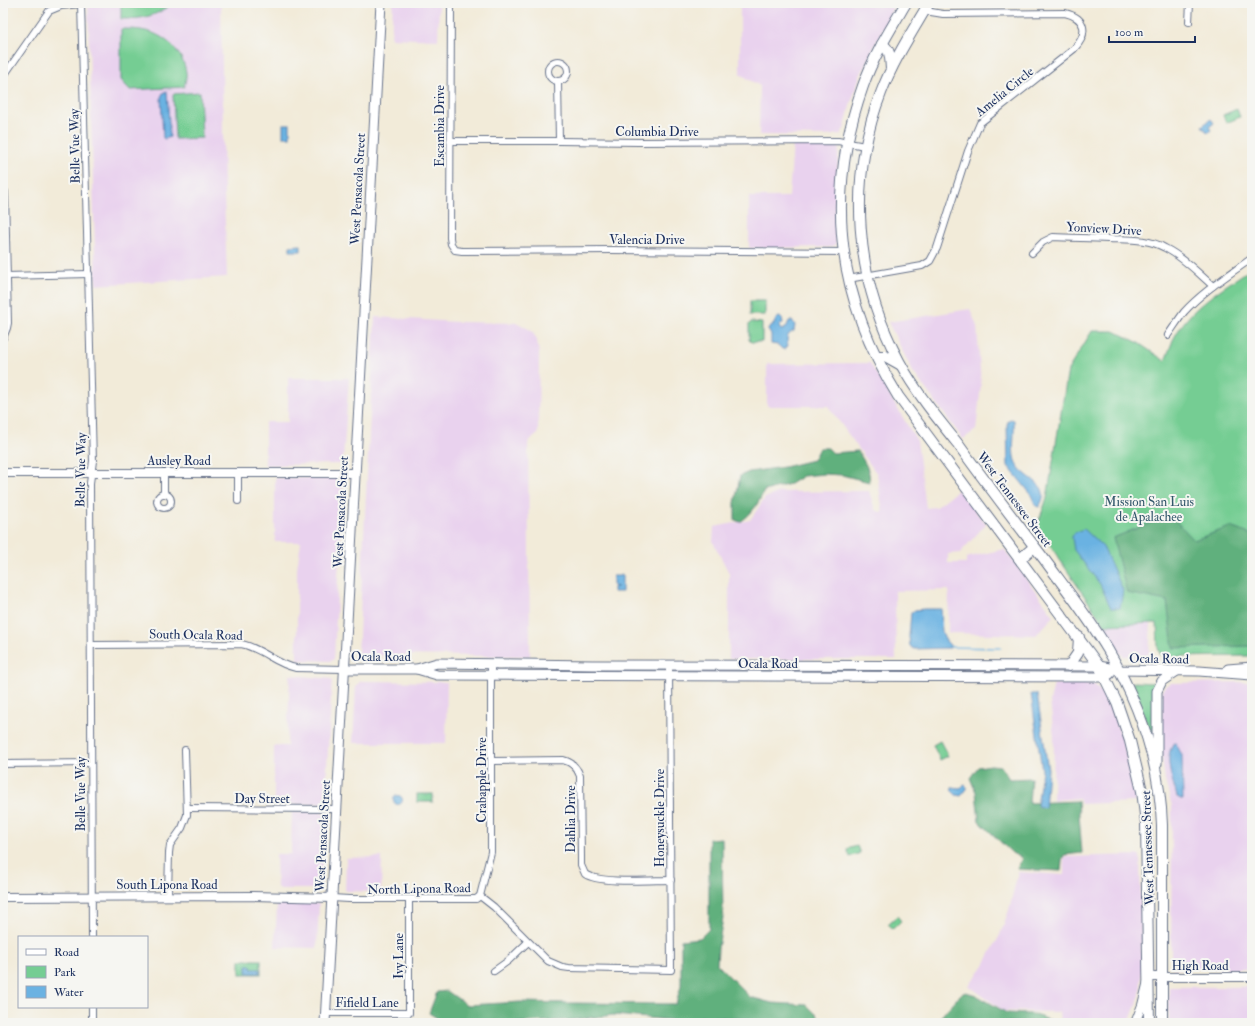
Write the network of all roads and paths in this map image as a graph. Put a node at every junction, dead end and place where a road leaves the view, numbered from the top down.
1 (81, 3) edge
2 (381, 3) edge
3 (451, 3) edge
4 (906, 3) edge
5 (1190, 3) edge
6 (927, 7) edge
7 (1189, 22) dead end
8 (882, 44) junction
9 (6, 68) edge
10 (891, 69) junction
11 (3, 77) edge
12 (558, 81) dead end
13 (559, 141) junction
14 (450, 142) junction
15 (847, 143) junction
16 (865, 146) junction
17 (3, 187) edge
18 (452, 248) joint
19 (843, 252) junction
20 (1032, 253) dead end
21 (1252, 258) edge
22 (89, 274) junction
23 (867, 275) junction
24 (6, 276) junction
25 (848, 278) junction
26 (1213, 286) junction
27 (4, 335) edge
28 (1168, 335) dead end
29 (876, 356) junction
30 (901, 365) junction
31 (933, 413) junction
32 (918, 423) junction
33 (238, 472) junction
34 (3, 473) edge
35 (91, 473) junction
36 (164, 473) junction
37 (355, 473) junction
38 (164, 494) dead end
39 (238, 501) dead end
40 (1034, 547) junction
41 (1020, 559) junction
42 (1079, 637) junction
43 (91, 645) junction
44 (491, 663) junction
45 (669, 665) junction
46 (1023, 666) junction
47 (1069, 666) junction
48 (1099, 666) junction
49 (344, 669) junction
50 (417, 669) junction
51 (1119, 670) junction
52 (1177, 671) junction
53 (1248, 671) edge
54 (491, 675) junction
55 (669, 676) junction
56 (1105, 676) junction
57 (1022, 677) junction
58 (186, 750) dead end
59 (491, 760) junction
60 (91, 763) junction
61 (3, 764) edge
62 (1157, 772) junction
63 (187, 808) junction
64 (337, 809) junction
65 (1146, 822) junction
66 (1162, 822) junction
67 (1162, 874) junction
68 (1147, 875) junction
69 (670, 880) junction
70 (92, 896) junction
71 (168, 896) junction
72 (480, 896) junction
73 (3, 897) edge
74 (332, 898) junction
75 (409, 899) junction
76 (92, 936) edge
77 (528, 942) junction
78 (671, 970) joint
79 (494, 971) dead end
80 (1148, 977) junction
81 (1162, 977) junction
82 (1252, 977) edge
83 (92, 1008) edge
84 (325, 1013) junction
85 (409, 1013) joint
86 (92, 1023) edge
87 (324, 1023) edge
88 (1135, 1023) edge
89 (1149, 1023) edge
90 (1162, 1023) edge

1 - 9 street
1 - 22 street, Belle Vue Way
2 - 37 main road, West Pensacola Street
3 - 14 street, Escambia Drive
4 - 8 main road, West Tennessee Street
5 - 7 street
6 - 10 main road, West Tennessee Street
6 - 23 street, Amelia Circle
8 - 10 main road
8 - 15 main road, West Tennessee Street
9 - 11 street
10 - 16 main road, West Tennessee Street
12 - 13 street
13 - 14 street, Columbia Drive
13 - 15 street, Columbia Drive
14 - 18 street, Escambia Drive
15 - 16 street, Columbia Drive
15 - 19 main road, West Tennessee Street
16 - 23 main road, West Tennessee Street
17 - 24 street
18 - 19 street, Valencia Drive
19 - 25 main road, West Tennessee Street
20 - 26 street, Yonview Drive
21 - 26 street
22 - 24 street
22 - 35 street, Belle Vue Way
23 - 25 street, Amelia Circle
23 - 30 main road, West Tennessee Street
24 - 27 street
25 - 29 main road, West Tennessee Street
26 - 28 street
29 - 30 main road
29 - 32 main road, West Tennessee Street
30 - 31 main road, West Tennessee Street
31 - 32 main road
31 - 40 main road, West Tennessee Street
32 - 41 main road, West Tennessee Street
33 - 36 street, Ausley Road
33 - 37 street, Ausley Road
33 - 39 street
34 - 35 street, Ausley Road
35 - 36 street, Ausley Road
35 - 43 street, Belle Vue Way
36 - 38 street
37 - 49 main road, West Pensacola Street
40 - 41 main road
40 - 51 main road, West Tennessee Street
41 - 42 main road, West Tennessee Street
42 - 47 main road
42 - 48 main road, West Tennessee Street
43 - 49 street, South Ocala Road
43 - 60 street, Belle Vue Way
44 - 45 main road, Ocala Road
44 - 50 main road, Ocala Road
44 - 54 street, Crabapple Drive
45 - 46 main road, Ocala Road
45 - 55 street, Honeysuckle Drive
46 - 47 main road, Ocala Road
46 - 57 street
47 - 48 main road, Ocala Road
48 - 51 main road, Ocala Road
48 - 56 main road, West Tennessee Street
49 - 50 main road, Ocala Road
49 - 64 main road, West Pensacola Street
50 - 54 main road, Ocala Road
51 - 52 main road, Ocala Road
51 - 56 main road, Ocala Road
51 - 62 main road, West Tennessee Street
52 - 53 main road, Ocala Road
52 - 62 main road
54 - 55 main road, Ocala Road
54 - 59 street, Crabapple Drive
55 - 57 main road, Ocala Road
55 - 69 street, Honeysuckle Drive
56 - 57 main road, Ocala Road
56 - 65 main road, West Tennessee Street
58 - 63 street
59 - 69 street, Dahlia Drive
59 - 72 street, Crabapple Drive
60 - 61 street
60 - 70 street, Belle Vue Way
62 - 66 main road, West Tennessee Street
63 - 64 street, Day Street
63 - 71 street
64 - 74 main road, West Pensacola Street
65 - 66 main road
65 - 68 main road, West Tennessee Street
66 - 67 main road, West Tennessee Street
67 - 68 main road
67 - 81 main road, West Tennessee Street
68 - 80 main road, West Tennessee Street
69 - 78 street, Honeysuckle Drive
70 - 71 street, South Lipona Road
70 - 73 street, South Lipona Road
70 - 76 street, Belle Vue Way
71 - 74 street, South Lipona Road
72 - 75 street, North Lipona Road
72 - 77 street, North Lipona Road
74 - 75 street, North Lipona Road
74 - 84 main road, West Pensacola Street
75 - 85 street, Ivy Lane
77 - 78 street, North Lipona Road
77 - 79 street
80 - 81 street, High Road
80 - 88 street
80 - 89 main road, West Tennessee Street
81 - 82 street, High Road
81 - 90 main road, West Tennessee Street
83 - 86 street
84 - 85 street, Fifield Lane
84 - 87 main road, West Pensacola Street

